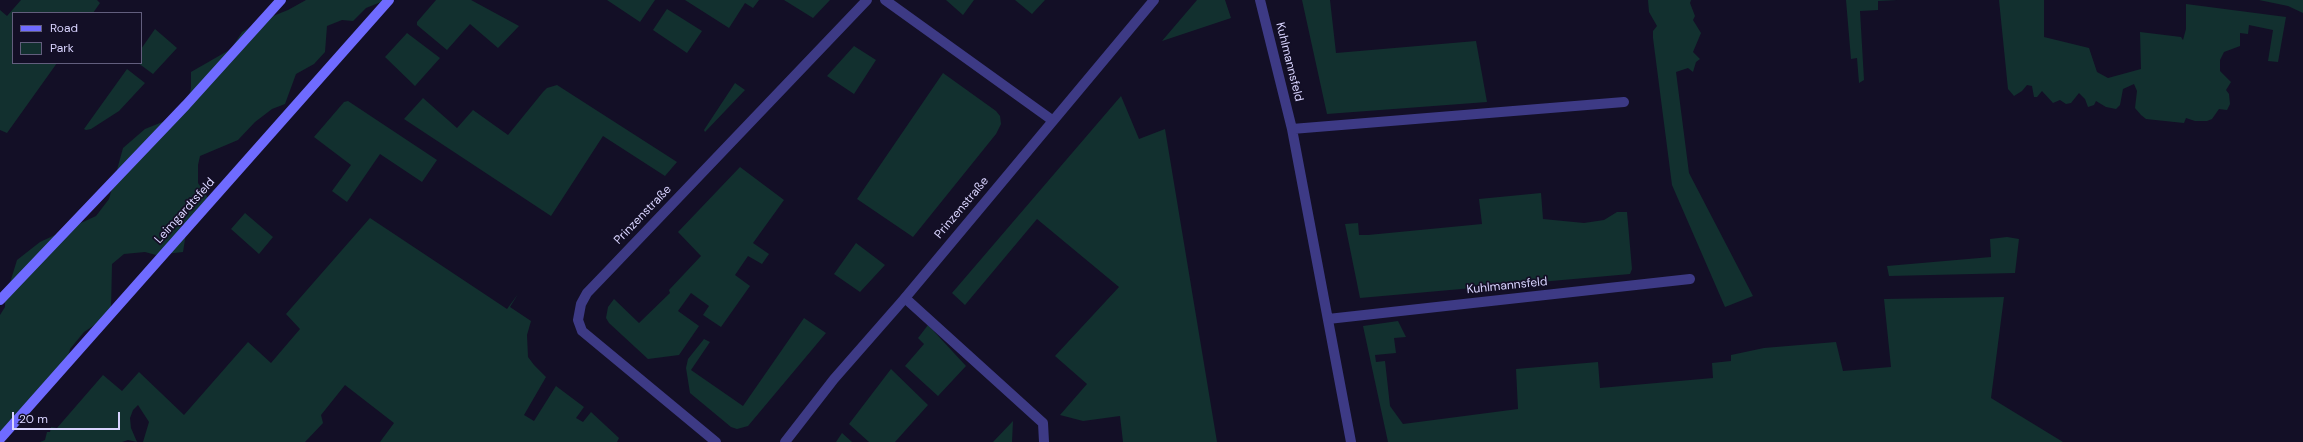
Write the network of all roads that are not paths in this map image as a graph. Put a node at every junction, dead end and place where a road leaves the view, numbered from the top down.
1 (281, 0) edge
2 (389, 0) edge
3 (867, 0) edge
4 (885, 0) edge
5 (1154, 0) edge
6 (1260, 0) edge
7 (1624, 102) dead end
8 (1052, 120) junction
9 (1292, 129) junction
10 (1690, 279) dead end
11 (905, 298) junction
12 (0, 300) edge
13 (1328, 319) junction
14 (0, 439) edge
15 (716, 442) edge
16 (785, 442) edge
17 (1044, 442) edge
18 (1351, 442) edge

1 - 12 main road
2 - 14 main road, Leimgardtsfeld
3 - 15 street, Prinzenstraße
4 - 8 street
5 - 8 street, Prinzenstraße
6 - 9 street, Kuhlmannsfeld
7 - 9 street
8 - 11 street, Prinzenstraße
9 - 13 street, Kuhlmannsfeld
10 - 13 street, Kuhlmannsfeld
11 - 16 street, Prinzenstraße
11 - 17 street
13 - 18 street, Kuhlmannsfeld

